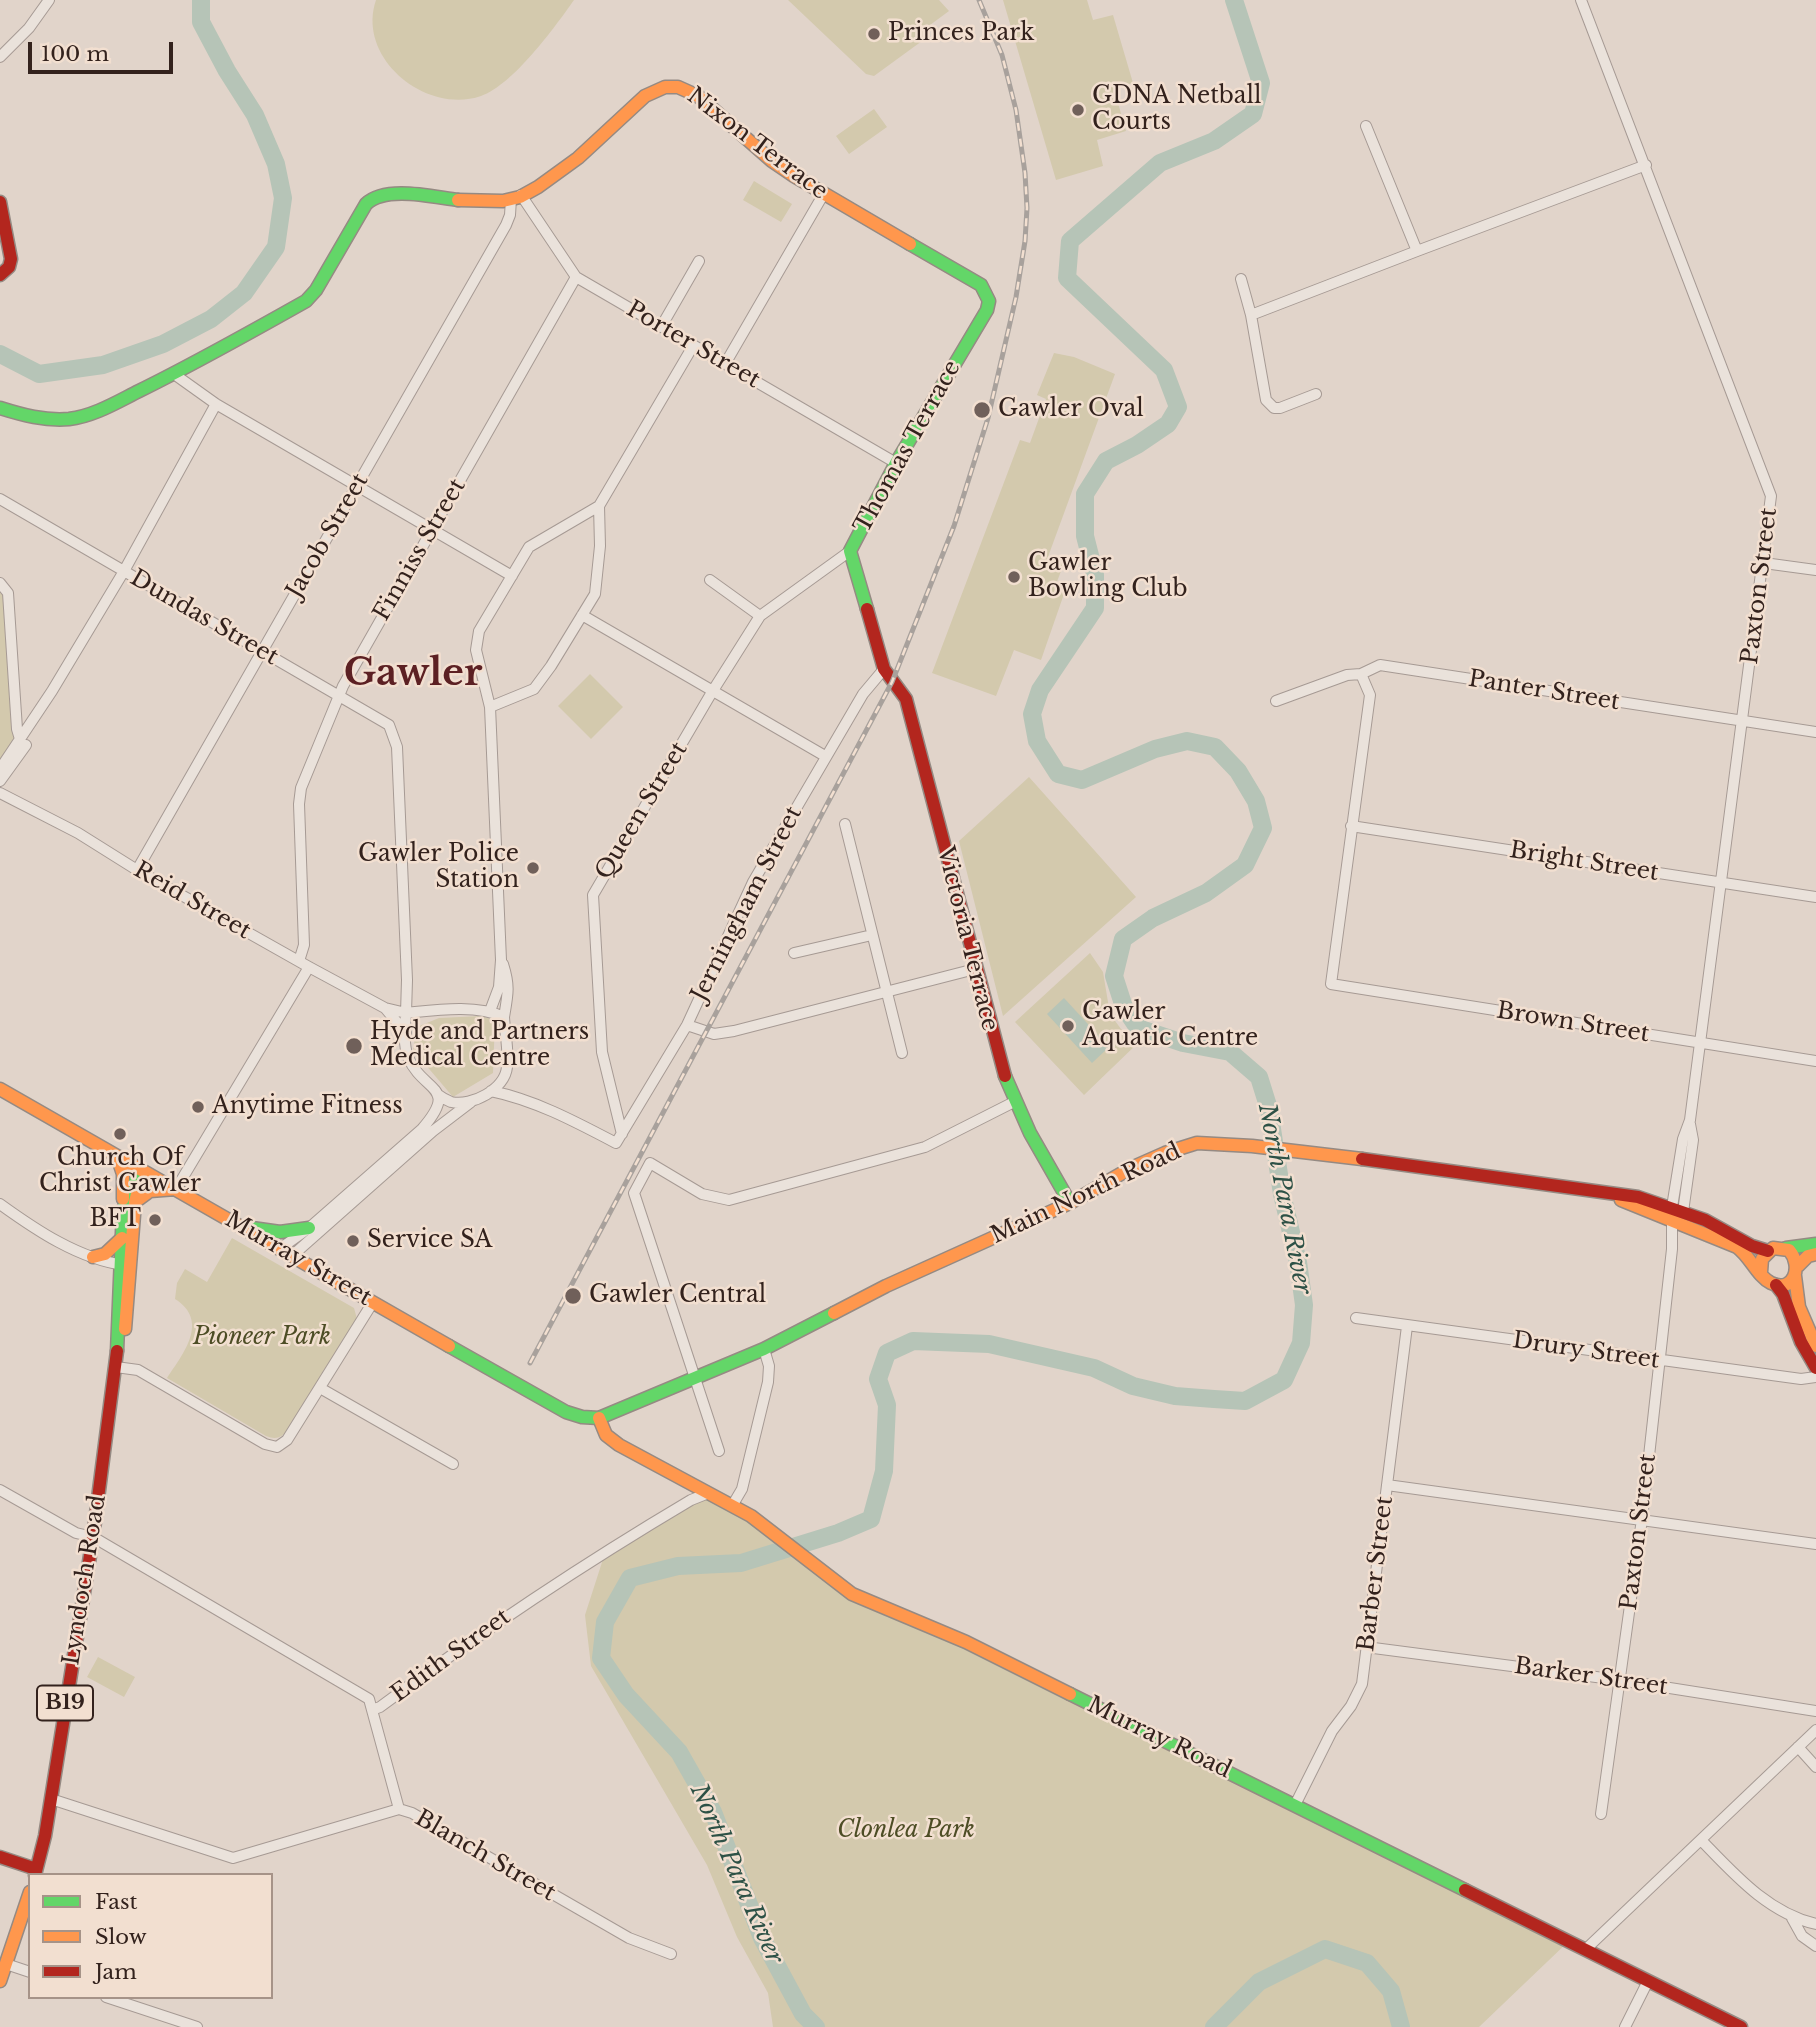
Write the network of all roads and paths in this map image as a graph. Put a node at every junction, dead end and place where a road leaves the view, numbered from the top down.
1 (49, 0) edge
2 (1581, 0) edge
3 (0, 57) edge
4 (1367, 127) dead end
5 (1646, 165) junction
6 (823, 195) junction
7 (516, 197) junction
8 (0, 202) edge
9 (1417, 251) junction
10 (699, 261) dead end
11 (0, 275) edge
12 (576, 277) junction
13 (1241, 279) dead end
14 (987, 310) joint
15 (1251, 315) junction
16 (661, 327) junction
17 (693, 346) junction
18 (725, 364) junction
19 (174, 374) junction
20 (1317, 394) dead end
21 (216, 404) junction
22 (0, 408) edge
23 (896, 463) junction
24 (357, 484) junction
25 (0, 499) edge
26 (599, 506) junction
27 (432, 529) junction
28 (850, 551) junction
29 (1764, 563) junction
30 (124, 570) junction
31 (1816, 570) edge
32 (512, 576) junction
33 (710, 580) dead end
34 (0, 583) edge
35 (582, 615) junction
36 (760, 616) junction
37 (262, 652) junction
38 (884, 669) junction
39 (1361, 674) junction
40 (712, 692) junction
41 (340, 696) junction
42 (1276, 701) dead end
43 (490, 707) junction
44 (1742, 722) junction
45 (1816, 732) edge
46 (22, 744) junction
47 (825, 756) junction
48 (0, 769) edge
49 (0, 781) edge
50 (0, 793) edge
51 (845, 824) dead end
52 (1351, 825) junction
53 (137, 870) junction
54 (1721, 883) junction
55 (1816, 897) edge
56 (872, 935) junction
57 (794, 953) dead end
58 (501, 960) junction
59 (299, 961) junction
60 (309, 967) junction
61 (975, 969) junction
62 (407, 980) junction
63 (885, 993) junction
64 (385, 1008) junction
65 (431, 1010) junction
66 (490, 1011) junction
67 (406, 1013) junction
68 (504, 1017) junction
69 (687, 1025) junction
70 (406, 1033) junction
71 (1700, 1043) junction
72 (902, 1054) dead end
73 (1816, 1060) edge
74 (0, 1089) edge
75 (491, 1091) junction
76 (437, 1094) junction
77 (475, 1100) junction
78 (1014, 1102) junction
79 (619, 1138) junction
80 (117, 1156) junction
81 (144, 1171) junction
82 (176, 1189) junction
83 (1608, 1194) junction
84 (135, 1202) junction
85 (1070, 1203) junction
86 (0, 1204) edge
87 (124, 1209) junction
88 (1677, 1209) junction
89 (1672, 1221) junction
90 (241, 1225) junction
91 (1686, 1227) junction
92 (309, 1228) junction
93 (122, 1238) junction
94 (307, 1242) junction
95 (1816, 1244) edge
96 (1735, 1246) junction
97 (281, 1248) junction
98 (1786, 1248) junction
99 (1672, 1249) junction
100 (1768, 1251) junction
101 (1816, 1254) edge
102 (293, 1255) junction
103 (93, 1257) junction
104 (126, 1265) junction
105 (313, 1267) junction
106 (1797, 1271) junction
107 (1761, 1272) junction
108 (1776, 1285) junction
109 (373, 1302) junction
110 (1356, 1318) dead end
111 (1803, 1321) junction
112 (1407, 1326) junction
113 (1816, 1346) edge
114 (764, 1349) junction
115 (1816, 1356) edge
116 (1660, 1361) junction
117 (116, 1367) junction
118 (1816, 1368) edge
119 (1816, 1377) edge
120 (696, 1378) junction
121 (320, 1388) junction
122 (599, 1418) junction
123 (719, 1451) dead end
124 (453, 1464) dead end
125 (1387, 1485) junction
126 (0, 1490) edge
127 (706, 1494) junction
128 (732, 1506) junction
129 (1642, 1519) junction
130 (93, 1537) junction
131 (1816, 1544) edge
132 (1366, 1647) junction
133 (1619, 1680) junction
134 (372, 1710) junction
135 (1816, 1711) edge
136 (1816, 1730) edge
137 (1798, 1747) junction
138 (1816, 1767) edge
139 (51, 1799) junction
140 (1295, 1805) junction
141 (399, 1809) junction
142 (1601, 1814) dead end
143 (1701, 1840) junction
144 (0, 1857) edge
145 (36, 1872) edge
146 (28, 1898) edge
147 (1792, 1918) junction
148 (1816, 1924) edge
149 (1816, 1946) edge
150 (1586, 1949) junction
151 (671, 1954) dead end
152 (6, 1964) junction
153 (28, 1971) edge
154 (0, 1980) edge
155 (1648, 1981) junction
156 (112, 1999) edge
157 (197, 2027) edge
158 (1625, 2027) edge
159 (1741, 2027) edge

1 - 3 street
2 - 5 street, Paxton Street
4 - 9 street
5 - 9 street
5 - 29 street, Paxton Street
6 - 7 main road, Nixon Terrace
6 - 14 main road, Nixon Terrace
6 - 18 street
7 - 12 street, Porter Street
7 - 19 main road
7 - 24 street, Jacob Street
8 - 11 main road
9 - 15 street
10 - 16 street
12 - 16 street, Porter Street
12 - 27 street, Finniss Street
13 - 15 street
14 - 23 main road, Thomas Terrace
15 - 20 street
16 - 17 street, Porter Street
17 - 18 street, Porter Street
17 - 26 street
18 - 23 street, Porter Street
19 - 21 street
19 - 22 main road
21 - 24 street
21 - 30 street
23 - 28 main road, Thomas Terrace
24 - 27 street
24 - 37 street, Jacob Street
25 - 30 street, Dundas Street
26 - 32 street
26 - 35 street
27 - 32 street
27 - 41 street, Finniss Street
28 - 36 street, Queen Street
28 - 38 main road, Thomas Terrace
29 - 31 street
29 - 44 street, Paxton Street
30 - 37 street, Dundas Street
30 - 46 street
32 - 43 street
33 - 36 street
34 - 46 street
35 - 40 street
35 - 43 street
36 - 40 street, Queen Street
37 - 41 street, Dundas Street
37 - 53 street, Jacob Street
38 - 47 street, Jerningham Street
38 - 61 main road, Victoria Terrace
39 - 42 street, Panter Street
39 - 44 street, Panter Street
39 - 52 street
40 - 47 street
40 - 79 street, Queen Street
41 - 59 street, Finniss Street
41 - 62 street, Dundas Street
43 - 58 street
44 - 45 street, Panter Street
44 - 54 street, Paxton Street
46 - 48 street
46 - 49 street
47 - 69 street, Jerningham Street
50 - 53 street, Reid Street
51 - 56 street
52 - 54 street, Bright Street
52 - 71 street, Brown Street
53 - 59 street, Reid Street
54 - 55 street, Bright Street
54 - 71 street, Paxton Street
56 - 57 street
56 - 63 street
58 - 66 street
58 - 68 street
59 - 60 street, Reid Street
60 - 64 street, Reid Street
60 - 82 street
61 - 63 street
61 - 78 main road, Victoria Terrace
62 - 65 street
62 - 67 street
63 - 69 street
63 - 72 street
64 - 67 street, Reid Street
64 - 70 street, Reid Street
65 - 66 street
65 - 67 street
66 - 68 street
67 - 70 street
68 - 75 street
69 - 79 street, Jerningham Street
70 - 76 street
71 - 73 street, Brown Street
71 - 88 street, Paxton Street
74 - 80 main road, Murray Street
75 - 77 street
75 - 79 street
76 - 77 street
76 - 92 street
77 - 94 street
78 - 85 main road, Victoria Terrace
78 - 120 street
80 - 81 main road, Murray Street
80 - 87 main road, B19
81 - 82 main road, Murray Street
81 - 84 main road, Lyndoch Road / B19
81 - 87 main road, Lyndoch Road / B19
82 - 84 main road
82 - 90 main road, Murray Street
83 - 85 main road, Main North Road
83 - 88 main road, Main North Road
83 - 89 main road, Main North Road
84 - 104 main road, Lyndoch Road / B19
85 - 114 main road, Main North Road
86 - 103 street
87 - 93 main road, Lyndoch Road / B19
88 - 96 main road
88 - 100 main road, Main North Road
89 - 91 main road, Main North Road
89 - 99 street, Paxton Street
90 - 92 main road
90 - 97 main road, Murray Street
91 - 96 main road, Main North Road
91 - 99 street, Paxton Street
92 - 97 street
93 - 103 main road
93 - 104 main road, Lyndoch Road / B19
94 - 102 street
94 - 105 street
95 - 98 main road
96 - 107 main road, Main North Road
97 - 102 main road, Murray Street
98 - 100 main road
98 - 106 main road
99 - 116 street, Paxton Street
100 - 107 main road
101 - 106 main road
102 - 105 main road, Murray Street
103 - 104 street
104 - 117 main road, Lyndoch Road / B19
105 - 109 main road, Murray Street
106 - 108 main road
106 - 111 main road
107 - 108 main road
108 - 118 main road
109 - 121 street
109 - 122 main road, Murray Street
110 - 112 street, Drury Street
111 - 113 main road
111 - 115 main road
112 - 116 street, Drury Street
112 - 125 street, Barber Street
114 - 120 main road, Main North Road
114 - 128 street
116 - 119 street, Drury Street
116 - 129 street, Paxton Street
117 - 121 street
117 - 130 main road, Lyndoch Road / B19
120 - 122 main road, Main North Road
120 - 123 street
121 - 124 street
122 - 127 main road, Murray Road
125 - 129 street
125 - 132 street, Barber Street
126 - 130 street, Edith Street
127 - 128 main road, Murray Road
127 - 134 street, Edith Street
128 - 140 main road, Murray Road
129 - 131 street
129 - 133 street, Paxton Street
130 - 134 street, Edith Street
130 - 139 main road, Lyndoch Road / B19
132 - 133 street, Barker Street
132 - 140 street, Barber Street
133 - 135 street, Barker Street
133 - 142 street, Paxton Street
134 - 141 street
136 - 137 street
137 - 138 street
137 - 143 street
139 - 141 street, Blanch Street
139 - 145 main road, Lyndoch Road / B19
140 - 150 main road, Murray Road
141 - 151 street, Blanch Street
143 - 147 street
143 - 150 street
144 - 145 main road
146 - 152 main road
147 - 148 street
147 - 149 street
150 - 155 main road, Murray Road
152 - 153 street
152 - 154 main road
155 - 158 street
155 - 159 main road, Murray Road
156 - 157 street

